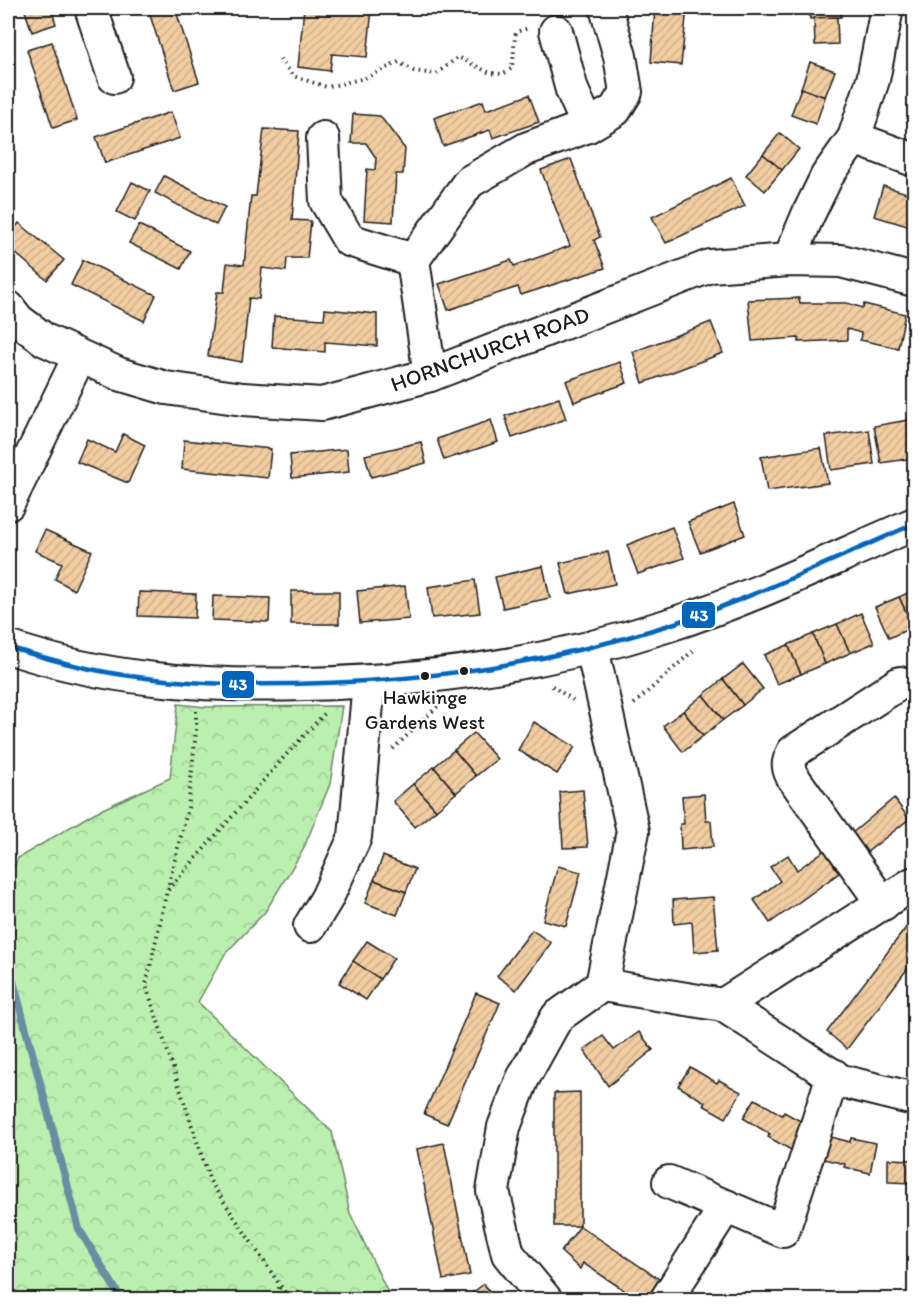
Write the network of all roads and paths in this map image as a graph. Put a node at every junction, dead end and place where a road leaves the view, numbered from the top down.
1 (91, 8) edge
2 (606, 8) edge
3 (887, 8) edge
4 (546, 28) joint
5 (280, 59) dead end
6 (114, 77) dead end
7 (588, 126) junction
8 (323, 138) dead end
9 (854, 138) junction
10 (915, 160) edge
11 (413, 260) junction
12 (789, 260) junction
13 (915, 280) edge
14 (8, 307) edge
15 (78, 357) junction
16 (430, 375) junction
17 (8, 504) edge
18 (915, 524) edge
19 (8, 647) edge
20 (697, 647) dead end
21 (592, 648) junction
22 (519, 663) junction
23 (361, 682) junction
24 (900, 682) dead end
25 (194, 683) junction
26 (574, 701) dead end
27 (442, 702) dead end
28 (610, 726) junction
29 (360, 780) junction
30 (915, 883) edge
31 (167, 891) junction
32 (883, 904) junction
33 (310, 926) dead end
34 (602, 985) junction
35 (723, 1005) junction
36 (833, 1075) junction
37 (915, 1099) edge
38 (669, 1182) dead end
39 (726, 1206) junction
40 (280, 1286) junction
41 (274, 1299) edge
42 (291, 1299) edge
43 (546, 1299) edge
44 (666, 1299) edge

1 - 6 street
2 - 7 street
3 - 9 street
4 - 5 path
4 - 7 street
7 - 11 street
8 - 11 street
9 - 10 street
9 - 12 street
11 - 16 street
12 - 13 street, HORNCHURCH ROAD
12 - 16 street, HORNCHURCH ROAD
14 - 15 street, HORNCHURCH ROAD
15 - 16 street, HORNCHURCH ROAD
15 - 17 street
18 - 21 street
19 - 25 street
20 - 28 path
21 - 22 street
21 - 28 street
22 - 23 street
22 - 26 path
23 - 25 street
23 - 29 street
23 - 31 path
24 - 32 street
25 - 31 path
27 - 29 path
28 - 34 street
29 - 33 street
30 - 32 street
31 - 40 path
32 - 35 street
34 - 35 street
34 - 43 street
35 - 36 street
36 - 37 street
36 - 39 street
38 - 39 street
39 - 44 street
40 - 41 path
40 - 42 path

